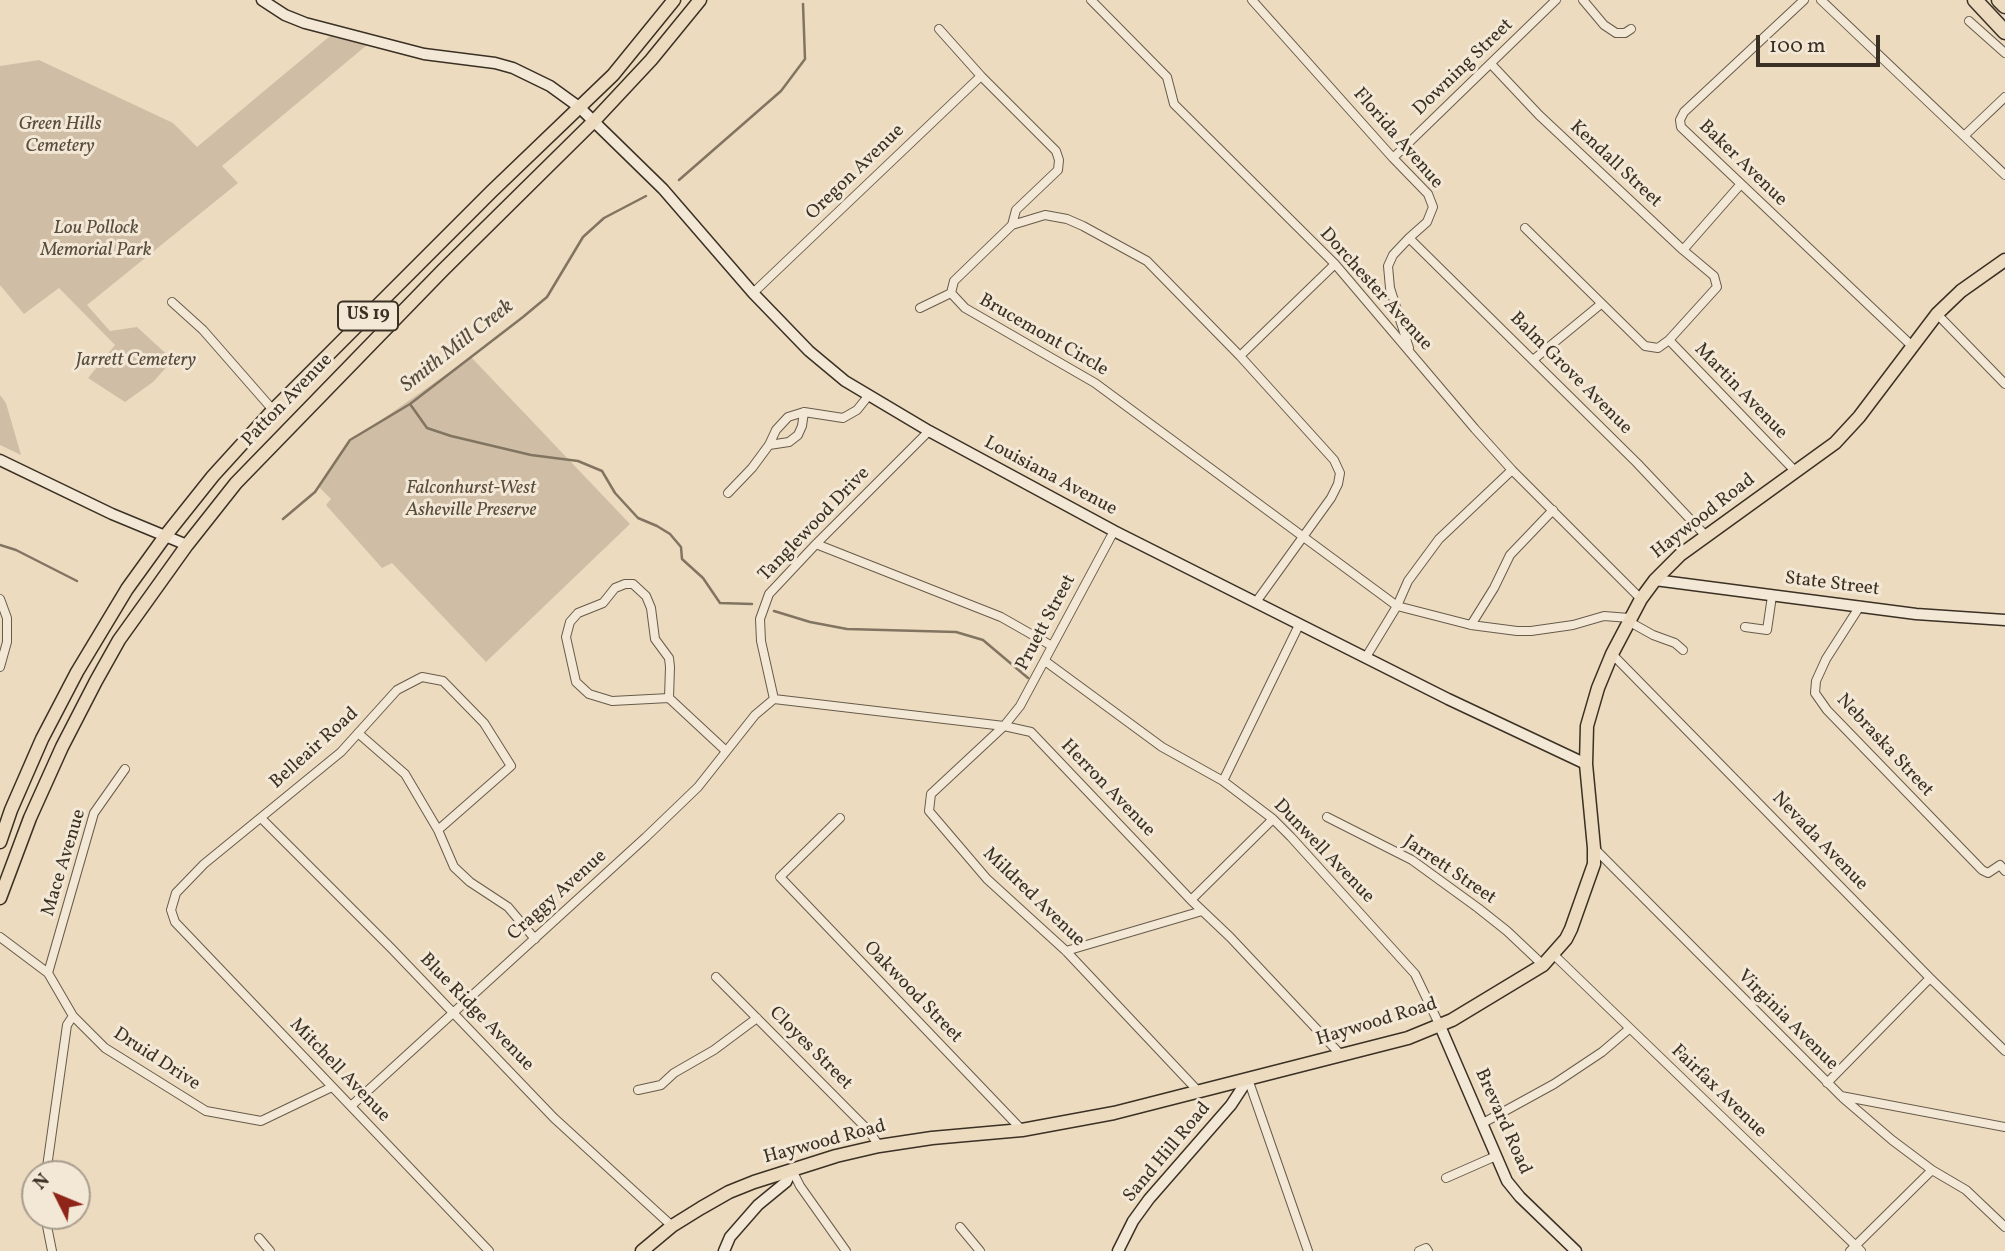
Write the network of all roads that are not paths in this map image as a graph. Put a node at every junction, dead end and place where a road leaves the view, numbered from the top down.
1 (261, 0) edge
2 (674, 0) edge
3 (700, 0) edge
4 (1091, 0) edge
5 (1252, 0) edge
6 (1553, 0) edge
7 (1583, 0) edge
8 (1804, 0) edge
9 (1822, 0) edge
10 (1975, 0) edge
11 (1999, 0) edge
12 (2005, 6) edge
13 (1969, 21) dead end
14 (939, 29) dead end
15 (1631, 29) dead end
16 (2005, 32) edge
17 (2005, 53) edge
18 (1491, 64) junction
19 (981, 76) junction
20 (2005, 97) edge
21 (579, 107) junction
22 (594, 121) junction
23 (1964, 136) junction
24 (1393, 158) junction
25 (2005, 175) edge
26 (1740, 185) junction
27 (1012, 225) junction
28 (1525, 228) dead end
29 (1409, 238) junction
30 (1683, 250) junction
31 (2005, 260) edge
32 (1335, 264) junction
33 (753, 293) junction
34 (951, 293) junction
35 (172, 302) dead end
36 (1601, 304) junction
37 (920, 308) dead end
38 (1937, 314) junction
39 (1668, 340) junction
40 (1912, 346) junction
41 (1411, 354) junction
42 (1240, 356) junction
43 (1533, 360) junction
44 (2005, 384) edge
45 (869, 395) junction
46 (273, 410) junction
47 (804, 412) junction
48 (929, 431) junction
49 (769, 445) junction
50 (0, 460) edge
51 (1512, 470) junction
52 (1796, 472) junction
53 (728, 493) dead end
54 (1553, 510) junction
55 (1114, 531) junction
56 (166, 535) junction
57 (1303, 536) junction
58 (1706, 536) junction
59 (816, 544) junction
60 (187, 545) junction
61 (1655, 580) junction
62 (1772, 596) junction
63 (0, 599) edge
64 (1641, 599) junction
65 (1255, 602) junction
66 (1397, 606) junction
67 (1860, 606) junction
68 (1629, 619) junction
69 (2004, 622) edge
70 (1299, 625) junction
71 (1471, 625) junction
72 (1745, 628) dead end
73 (1052, 646) junction
74 (1683, 650) dead end
75 (1612, 654) junction
76 (1366, 657) junction
77 (1045, 661) junction
78 (0, 667) edge
79 (669, 698) junction
80 (774, 699) junction
81 (1004, 726) junction
82 (358, 733) junction
83 (726, 751) junction
84 (1586, 764) junction
85 (125, 769) dead end
86 (1223, 781) junction
87 (1326, 817) dead end
88 (261, 818) junction
89 (840, 818) dead end
90 (1273, 819) junction
91 (438, 830) junction
92 (0, 842) edge
93 (1594, 848) junction
94 (2003, 865) edge
95 (0, 898) edge
96 (1191, 900) junction
97 (171, 910) joint
98 (1202, 911) junction
99 (0, 937) edge
100 (535, 939) junction
101 (1066, 951) junction
102 (1553, 955) junction
103 (1543, 965) junction
104 (48, 973) junction
105 (716, 977) dead end
106 (1930, 978) junction
107 (453, 1012) junction
108 (73, 1017) junction
109 (757, 1018) junction
110 (1440, 1026) junction
111 (1629, 1029) junction
112 (2005, 1051) edge
113 (1340, 1055) junction
114 (1248, 1079) junction
115 (1827, 1083) junction
116 (332, 1087) junction
117 (638, 1090) dead end
118 (1198, 1091) junction
119 (1841, 1096) junction
120 (351, 1106) junction
121 (1483, 1123) junction
122 (2005, 1128) edge
123 (1022, 1130) junction
124 (879, 1146) junction
125 (1496, 1156) junction
126 (48, 1160) edge
127 (792, 1170) junction
128 (1932, 1170) junction
129 (1446, 1178) dead end
130 (672, 1226) junction
131 (960, 1227) dead end
132 (2005, 1227) edge
133 (47, 1230) edge
134 (259, 1238) dead end
135 (1856, 1249) edge
136 (52, 1251) edge
137 (270, 1251) edge
138 (489, 1251) edge
139 (642, 1251) edge
140 (724, 1251) edge
141 (846, 1251) edge
142 (980, 1251) edge
143 (1118, 1251) edge
144 (1307, 1251) edge
145 (1419, 1251) edge
146 (1428, 1251) edge
147 (1576, 1251) edge

1 - 21 street, Louisiana Avenue
2 - 21 main road, Patton Avenue / US 19
3 - 22 main road, Patton Avenue / US 19
4 - 32 street, Dorchester Avenue
5 - 24 street, Florida Avenue
6 - 18 street, Downing Street
7 - 15 street
8 - 26 street, Baker Avenue
9 - 23 street
10 - 16 highway
11 - 12 highway
13 - 17 street
14 - 19 street
18 - 24 street, Downing Street
18 - 30 street, Kendall Street
19 - 27 street
19 - 33 street, Oregon Avenue
20 - 23 street
21 - 22 street, Louisiana Avenue
21 - 46 main road, Patton Avenue / US 19
22 - 33 street, Louisiana Avenue
22 - 60 main road, Patton Avenue / US 19
23 - 25 street
24 - 29 street, Florida Avenue
26 - 30 street
26 - 40 street, Baker Avenue
27 - 34 street, Brucemont Circle
27 - 42 street, Brucemont Circle
28 - 36 street, Martin Avenue
29 - 41 street, Florida Avenue
29 - 43 street, Balm Grove Avenue
30 - 39 street, Kendall Street
31 - 38 main road, Haywood Road
32 - 41 street, Dorchester Avenue
32 - 42 street
33 - 45 street, Louisiana Avenue
34 - 37 street
34 - 57 street, Brucemont Circle
35 - 46 street
36 - 39 street, Martin Avenue
36 - 43 street
38 - 40 main road, Haywood Road
38 - 44 street
39 - 52 street, Martin Avenue
40 - 52 main road, Haywood Road
41 - 51 street, Dorchester Avenue
42 - 57 street, Brucemont Circle
43 - 58 street, Balm Grove Avenue
45 - 47 street
45 - 48 street, Louisiana Avenue
46 - 56 main road, Patton Avenue / US 19
47 - 49 street
47 - 49 street
48 - 55 street, Louisiana Avenue
48 - 59 street, Tanglewood Drive
49 - 53 street
50 - 56 street
51 - 54 street, Dorchester Avenue
51 - 66 street
52 - 58 main road, Haywood Road
54 - 64 street, Dorchester Avenue
54 - 71 street
55 - 65 street, Louisiana Avenue
55 - 73 street, Pruett Street
56 - 60 street
56 - 92 main road, Patton Avenue / US 19
57 - 65 street, Brucemont Circle
57 - 66 street, Brucemont Circle
58 - 61 main road, Haywood Road
59 - 73 street
59 - 80 street, Tanglewood Drive
60 - 95 main road, Patton Avenue / US 19
61 - 62 street, State Street
61 - 64 main road, Haywood Road
62 - 67 street, State Street
62 - 72 street
63 - 78 street
64 - 68 main road, Haywood Road
65 - 70 street, Louisiana Avenue
66 - 71 street
66 - 76 street
67 - 69 street, State Street
67 - 94 street, Nebraska Street
68 - 71 street
68 - 74 street
68 - 75 main road, Haywood Road
70 - 76 street, Louisiana Avenue
70 - 86 street
73 - 77 street, Pruett Street
75 - 84 main road, Haywood Road
75 - 106 street, Nevada Avenue
76 - 84 street, Louisiana Avenue
77 - 81 street, Pruett Street
77 - 86 street, Dunwell Avenue
79 - 79 street
79 - 83 street
80 - 81 street, Herron Avenue
80 - 83 street, Craggy Avenue
81 - 96 street, Herron Avenue
81 - 101 street, Mildred Avenue
82 - 88 street, Belleair Road
82 - 91 street
82 - 91 street, Belleair Road
83 - 100 street, Craggy Avenue
84 - 93 main road, Haywood Road
85 - 104 street, Mace Avenue
86 - 90 street, Dunwell Avenue
87 - 103 street, Jarrett Street
88 - 97 street, Belleair Road
88 - 107 street, Blue Ridge Avenue
89 - 123 street, Oakwood Street
90 - 96 street
90 - 110 street, Dunwell Avenue
91 - 100 street
93 - 102 main road, Haywood Road
93 - 115 street, Virginia Avenue
96 - 98 street, Herron Avenue
97 - 116 street, Mitchell Avenue
98 - 101 street
98 - 113 street, Herron Avenue
99 - 104 street, Druid Drive
100 - 107 street, Craggy Avenue
101 - 118 street, Mildred Avenue
102 - 103 main road, Haywood Road
102 - 111 street, Fairfax Avenue
103 - 110 main road, Haywood Road
104 - 108 street, Druid Drive
105 - 109 street, Cloyes Street
106 - 112 street, Nevada Avenue
106 - 115 street
107 - 120 street, Craggy Avenue
107 - 130 street, Blue Ridge Avenue
108 - 116 street, Druid Drive
108 - 126 street
109 - 117 street
109 - 124 street, Cloyes Street
110 - 113 main road, Haywood Road
110 - 121 street, Brevard Road
111 - 121 street
111 - 135 street, Fairfax Avenue
113 - 114 main road, Haywood Road
114 - 118 main road, Haywood Road
114 - 143 street, Sand Hill Road
114 - 144 street
115 - 119 street, Virginia Avenue
116 - 120 street, Mitchell Avenue
118 - 123 main road, Haywood Road
119 - 122 street, Virginia Avenue
119 - 128 street
120 - 138 street, Mitchell Avenue
121 - 125 street, Brevard Road
123 - 124 main road, Haywood Road
124 - 127 main road, Haywood Road
125 - 129 street
125 - 147 street, Brevard Road
127 - 130 main road, Haywood Road
127 - 140 street
127 - 141 street
128 - 132 street
128 - 135 street
130 - 139 main road, Haywood Road
131 - 142 street
133 - 136 street
134 - 137 street
145 - 146 street

